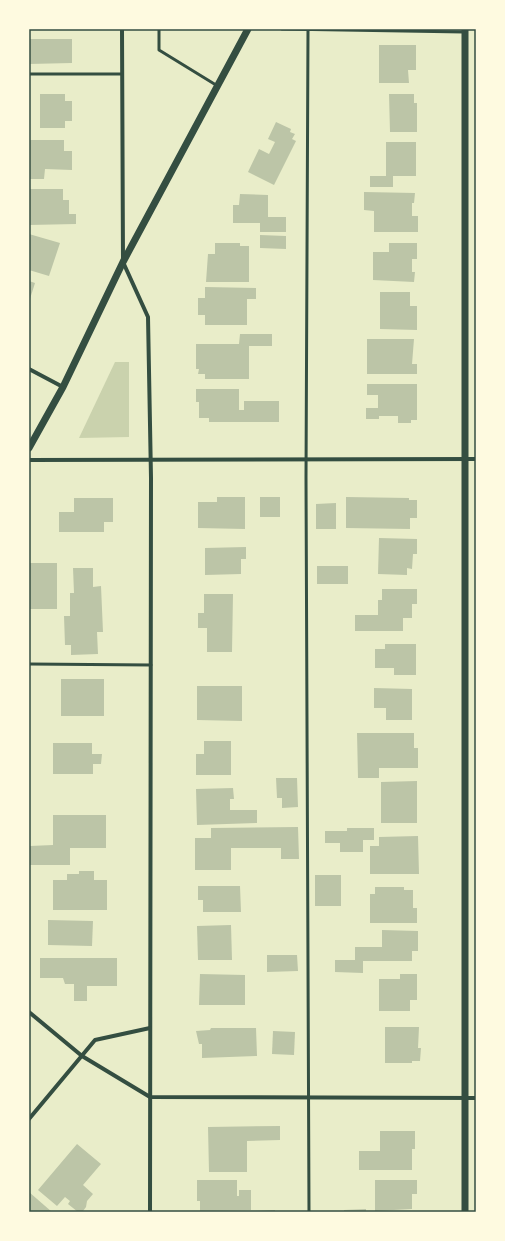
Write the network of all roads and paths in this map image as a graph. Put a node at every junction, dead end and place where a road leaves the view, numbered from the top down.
1 (122, 29) edge
2 (159, 29) edge
3 (248, 29) edge
4 (282, 29) edge
5 (327, 29) edge
6 (308, 30) edge
7 (465, 31) edge
8 (29, 74) edge
9 (122, 74) junction
10 (218, 86) junction
11 (123, 262) junction
12 (29, 369) edge
13 (63, 387) junction
14 (29, 448) edge
15 (151, 458) junction
16 (306, 459) junction
17 (465, 459) junction
18 (476, 459) edge
19 (29, 460) edge
20 (29, 664) edge
21 (151, 665) junction
22 (29, 1012) edge
23 (150, 1028) junction
24 (82, 1056) junction
25 (150, 1097) junction
26 (310, 1098) junction
27 (465, 1098) junction
28 (476, 1098) edge
29 (29, 1119) edge
30 (150, 1212) edge
31 (309, 1212) edge
32 (465, 1212) edge

1 - 9 street
2 - 10 lane
3 - 10 street
4 - 6 lane
5 - 6 lane
5 - 7 lane
6 - 16 lane
7 - 17 street
8 - 9 lane
9 - 11 street
10 - 11 street
11 - 13 street
11 - 15 street
12 - 13 street
13 - 14 street
15 - 16 street
15 - 19 street
15 - 21 street
16 - 17 street
16 - 26 lane
17 - 18 street
17 - 27 street
20 - 21 lane
21 - 23 street
22 - 24 street
23 - 24 street
23 - 25 street
24 - 25 street
24 - 29 street
25 - 26 street
25 - 30 street
26 - 27 street
26 - 31 lane
27 - 28 street
27 - 32 street

